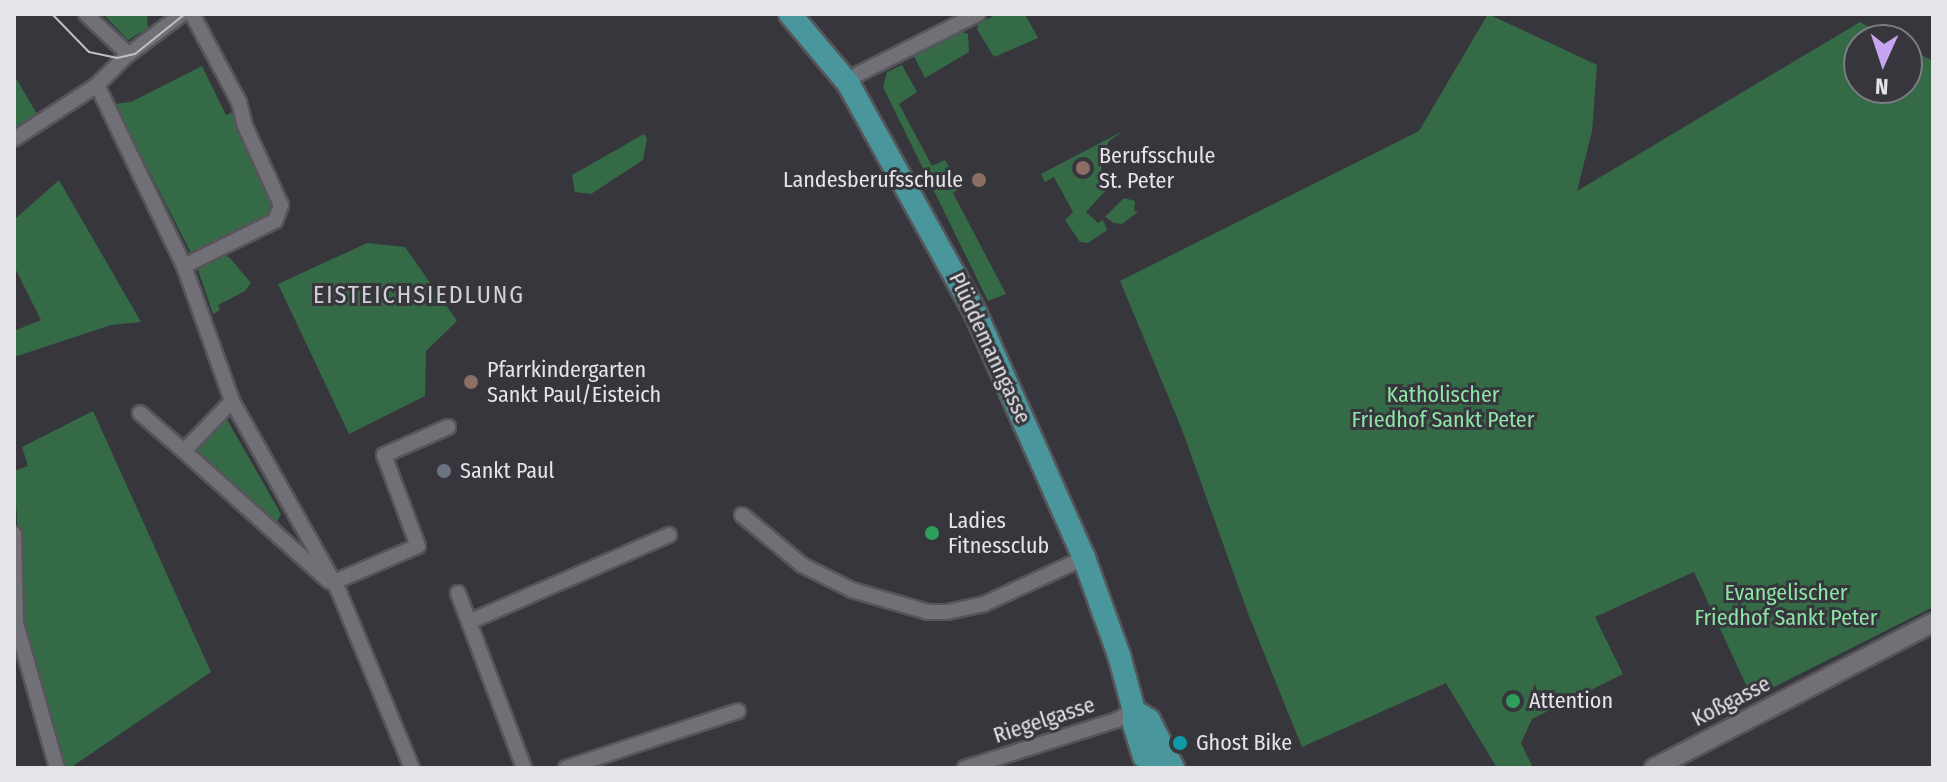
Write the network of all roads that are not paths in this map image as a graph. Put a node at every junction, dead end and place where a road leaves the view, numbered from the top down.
1 (86, 14) edge
2 (182, 14) edge
3 (192, 14) edge
4 (790, 14) edge
5 (978, 14) edge
6 (128, 54) junction
7 (848, 83) junction
8 (97, 85) junction
9 (14, 139) edge
10 (184, 266) junction
11 (232, 401) junction
12 (140, 413) dead end
13 (448, 427) dead end
14 (184, 451) junction
15 (742, 515) dead end
16 (14, 534) edge
17 (669, 535) dead end
18 (1084, 558) junction
19 (15, 572) edge
20 (334, 582) junction
21 (458, 593) dead end
22 (471, 621) junction
23 (1933, 623) edge
24 (738, 711) dead end
25 (1134, 711) junction
26 (1148, 764) edge
27 (57, 768) edge
28 (412, 768) edge
29 (524, 768) edge
30 (566, 768) edge
31 (965, 768) edge
32 (1173, 768) edge
33 (1654, 768) edge

1 - 6 street
2 - 6 street
3 - 10 street
4 - 7 main road, Plüddemanngasse
5 - 7 street
6 - 8 street
7 - 18 main road, Plüddemanngasse
8 - 9 street
8 - 10 street
10 - 11 street
11 - 14 street
11 - 20 street
12 - 14 street
13 - 20 street
14 - 20 street
15 - 18 street
16 - 19 street
17 - 22 street
18 - 25 main road, Plüddemanngasse
19 - 27 street
20 - 28 street
21 - 22 street
22 - 29 street
23 - 33 main road, Koßgasse
24 - 30 street
25 - 26 main road, Plüddemanngasse
25 - 31 street, Riegelgasse
25 - 32 main road, Plüddemanngasse

